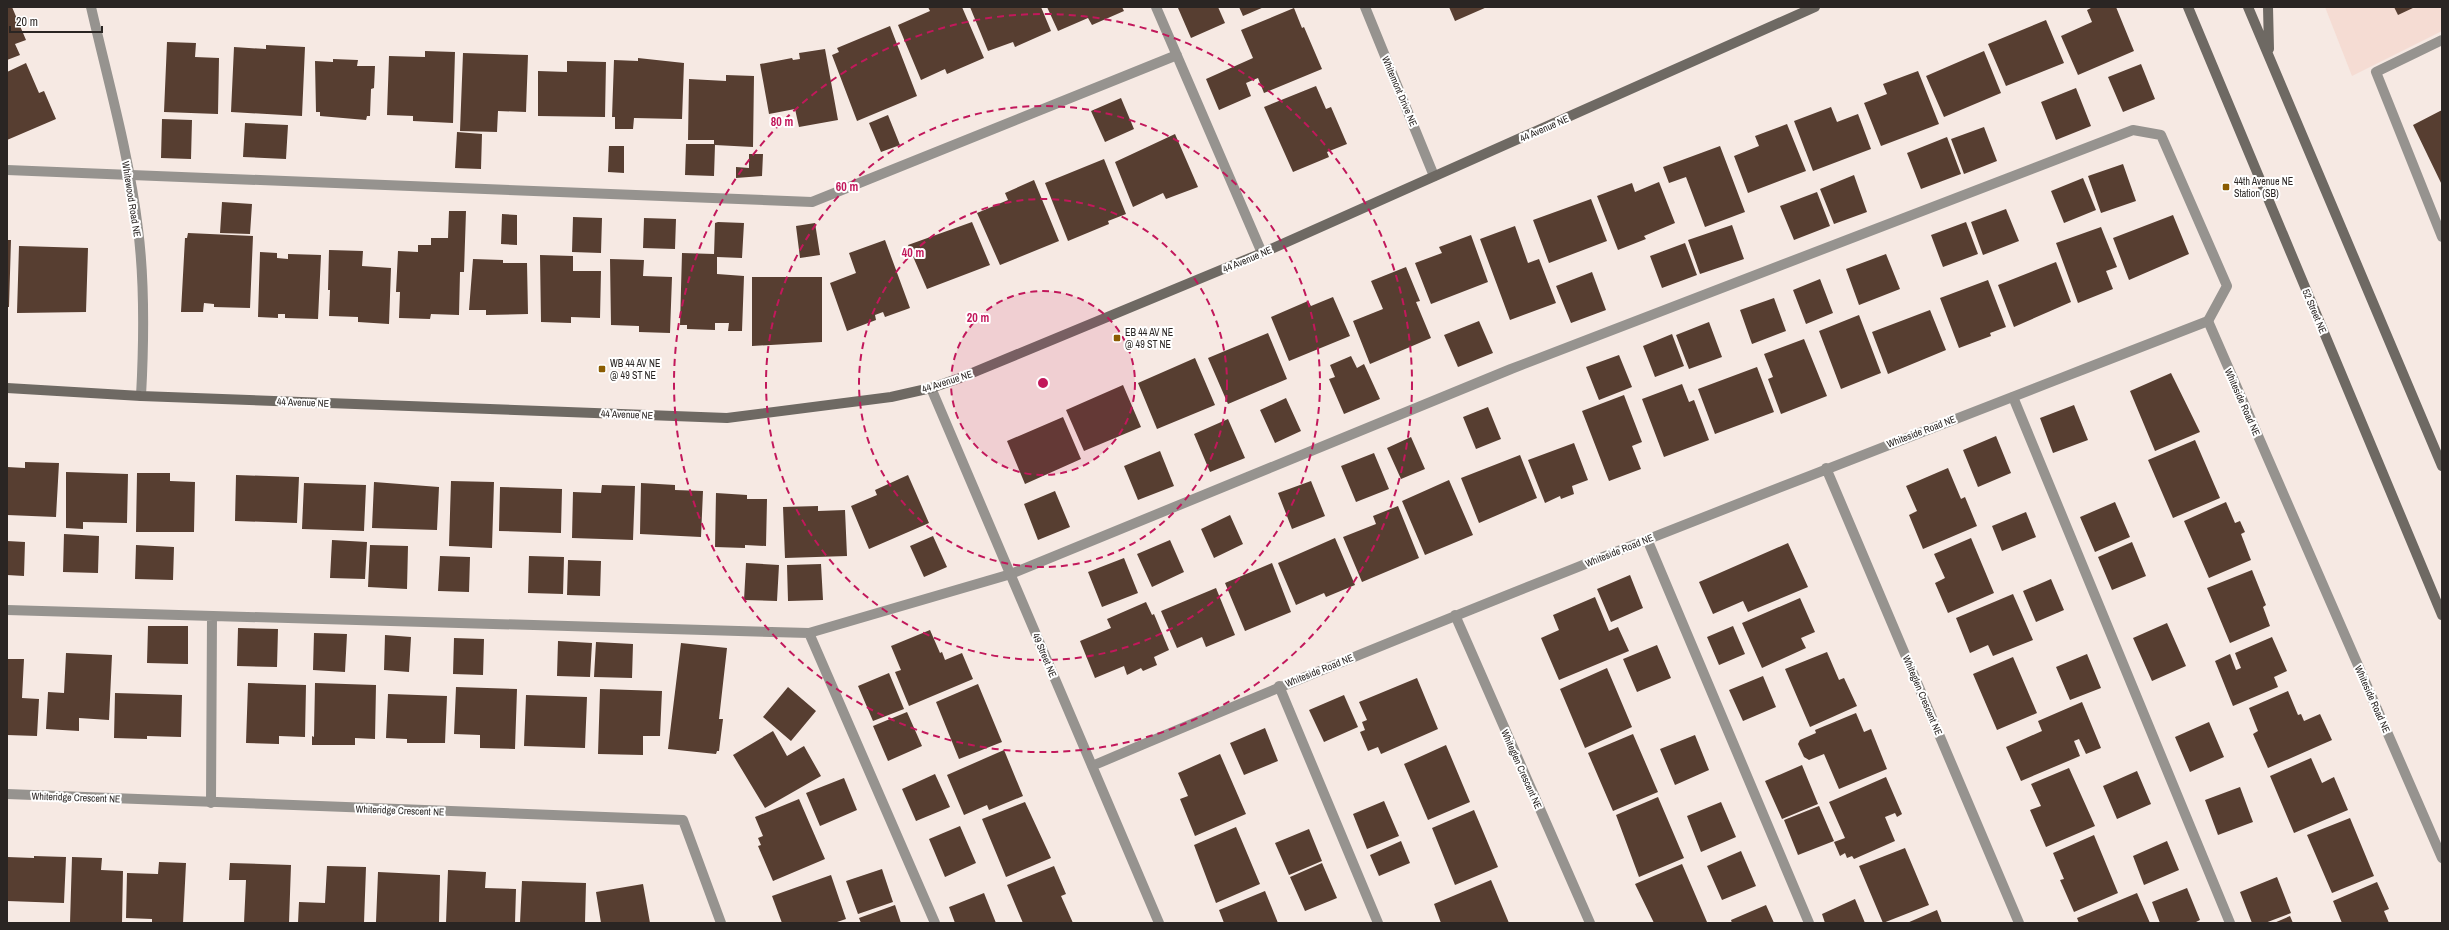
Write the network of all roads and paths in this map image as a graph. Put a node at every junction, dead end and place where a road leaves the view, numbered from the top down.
1 (91, 7) edge
2 (1156, 7) edge
3 (1365, 7) edge
4 (1815, 7) edge
5 (2188, 7) edge
6 (2248, 7) edge
7 (2268, 7) edge
8 (2442, 40) edge
9 (1176, 55) junction
10 (2269, 55) junction
11 (7, 170) edge
12 (130, 175) junction
13 (1434, 176) junction
14 (2442, 237) edge
15 (1262, 253) junction
16 (2208, 321) junction
17 (7, 388) edge
18 (931, 388) junction
19 (141, 396) junction
20 (2013, 397) junction
21 (2442, 466) edge
22 (1826, 468) junction
23 (1647, 539) junction
24 (1010, 574) junction
25 (7, 610) edge
26 (1455, 615) junction
27 (2442, 615) edge
28 (212, 616) junction
29 (809, 633) junction
30 (1279, 686) junction
31 (1092, 766) junction
32 (7, 794) edge
33 (211, 803) junction
34 (2442, 858) edge
35 (721, 923) edge
36 (935, 923) edge
37 (1159, 923) edge
38 (1378, 923) edge
39 (1590, 923) edge
40 (1809, 923) edge
41 (2019, 923) edge
42 (2230, 923) edge

1 - 12 street, Whitewood Road NE
2 - 9 street
3 - 13 street, Whitemont Drive NE
4 - 13 street, 44 Avenue NE
5 - 27 street, 52 Street NE
6 - 10 street
7 - 10 street
8 - 14 street
9 - 12 street
9 - 15 street
10 - 21 street
11 - 12 street
12 - 19 street, Whitewood Road NE
13 - 15 street, 44 Avenue NE
15 - 18 street, 44 Avenue NE
16 - 20 street, Whiteside Road NE
16 - 24 street
16 - 34 street, Whiteside Road NE
17 - 19 street, 44 Avenue NE
18 - 19 street, 44 Avenue NE
18 - 24 street, 49 Street NE
20 - 22 street, Whiteside Road NE
20 - 42 street
22 - 23 street, Whiteside Road NE
22 - 41 street, Whiteglen Crescent NE
23 - 26 street, Whiteside Road NE
23 - 40 street
24 - 29 street
24 - 31 street, 49 Street NE
25 - 28 street
26 - 30 street, Whiteside Road NE
26 - 39 street, Whiteglen Crescent NE
28 - 29 street
28 - 33 street
29 - 36 street
30 - 31 street, Whiteside Road NE
30 - 38 street
31 - 37 street, 49 Street NE
32 - 33 street, Whiteridge Crescent NE
33 - 35 street, Whiteridge Crescent NE

